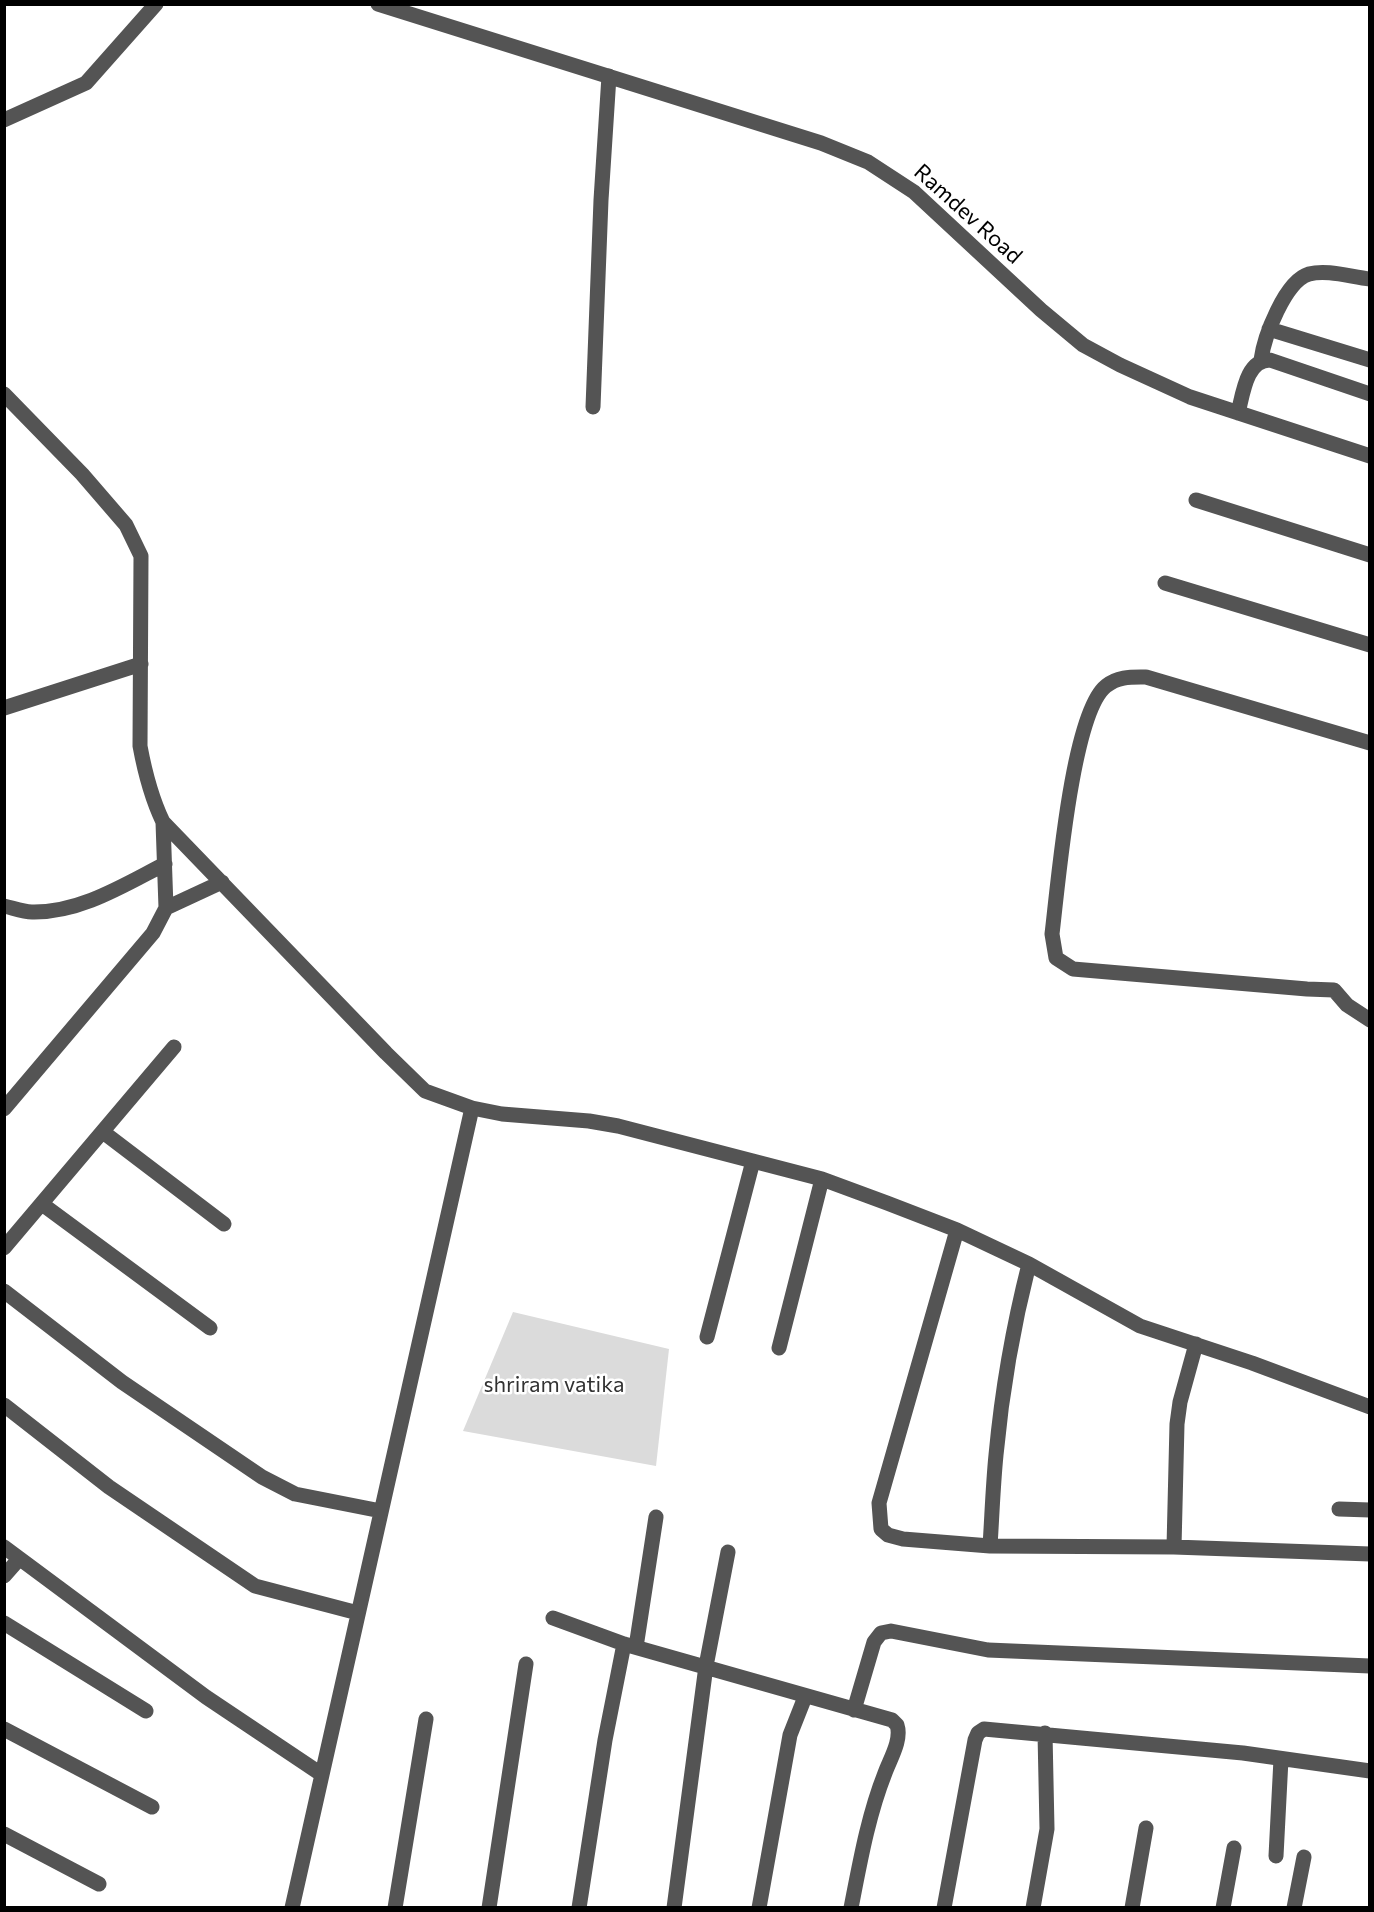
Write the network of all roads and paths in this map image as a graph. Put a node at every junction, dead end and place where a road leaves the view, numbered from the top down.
1 (156, 4) edge
2 (385, 5) edge
3 (609, 76) junction
4 (4, 120) edge
5 (1370, 279) edge
6 (1269, 329) junction
7 (1370, 360) edge
8 (1256, 365) junction
9 (4, 394) edge
10 (1370, 394) edge
11 (593, 407) dead end
12 (1238, 413) junction
13 (1370, 456) edge
14 (1196, 500) dead end
15 (1370, 555) edge
16 (1166, 583) dead end
17 (1370, 645) edge
18 (141, 664) junction
19 (4, 708) edge
20 (1370, 743) edge
21 (164, 822) junction
22 (165, 864) junction
23 (222, 882) junction
24 (4, 906) edge
25 (166, 908) junction
26 (1370, 1020) edge
27 (174, 1047) dead end
28 (472, 1108) junction
29 (4, 1109) edge
30 (103, 1132) junction
31 (753, 1161) junction
32 (822, 1179) junction
33 (42, 1204) junction
34 (224, 1224) dead end
35 (957, 1230) junction
36 (4, 1248) edge
37 (1029, 1264) junction
38 (4, 1291) edge
39 (210, 1328) dead end
40 (707, 1337) dead end
41 (1196, 1344) junction
42 (779, 1348) dead end
43 (4, 1405) edge
44 (1370, 1407) edge
45 (1339, 1509) dead end
46 (1370, 1510) edge
47 (381, 1511) junction
48 (656, 1517) dead end
49 (990, 1546) junction
50 (4, 1547) edge
51 (1174, 1547) junction
52 (728, 1552) dead end
53 (1370, 1554) edge
54 (19, 1558) junction
55 (4, 1576) edge
56 (358, 1613) junction
57 (553, 1618) dead end
58 (4, 1623) edge
59 (630, 1645) junction
60 (526, 1664) dead end
61 (706, 1666) junction
62 (1370, 1666) edge
63 (805, 1697) junction
64 (854, 1710) junction
65 (146, 1711) dead end
66 (426, 1719) dead end
67 (4, 1729) edge
68 (1045, 1733) junction
69 (1281, 1758) junction
70 (1370, 1771) edge
71 (321, 1774) junction
72 (152, 1807) dead end
73 (1146, 1828) dead end
74 (4, 1834) edge
75 (1234, 1848) dead end
76 (1276, 1856) dead end
77 (1304, 1857) dead end
78 (99, 1884) dead end
79 (292, 1908) edge
80 (395, 1908) edge
81 (489, 1908) edge
82 (579, 1908) edge
83 (674, 1908) edge
84 (759, 1908) edge
85 (851, 1908) edge
86 (944, 1908) edge
87 (1033, 1908) edge
88 (1132, 1908) edge
89 (1223, 1908) edge
90 (1294, 1908) edge

1 - 4 street
2 - 3 street, Ramdev Road
3 - 11 street
3 - 12 street, Ramdev Road
5 - 6 street
6 - 7 street
6 - 8 street
8 - 10 street
8 - 12 street
9 - 18 street
12 - 13 street, Ramdev Road
14 - 15 street
16 - 17 street
18 - 19 street
18 - 21 street
20 - 26 street
21 - 22 street
21 - 23 street
22 - 24 street
22 - 25 street
23 - 25 street
23 - 28 street
25 - 29 street
27 - 30 street
28 - 31 street
28 - 47 street
30 - 33 street
30 - 34 street
31 - 32 street
31 - 40 street
32 - 35 street
32 - 42 street
33 - 36 street
33 - 39 street
35 - 37 street
35 - 49 street
37 - 41 street
37 - 49 street
38 - 47 street
41 - 44 street
41 - 51 street
43 - 56 street
45 - 46 street
47 - 56 street
48 - 59 street
49 - 51 street
50 - 54 street
51 - 53 street
52 - 61 street
54 - 55 street
54 - 71 street
56 - 71 street
57 - 59 street
58 - 65 street
59 - 61 street
59 - 82 street
60 - 81 street
61 - 63 street
61 - 83 street
62 - 64 street
63 - 64 street
63 - 84 street
64 - 85 street
66 - 80 street
67 - 72 street
68 - 69 street
68 - 86 street
68 - 87 street
69 - 70 street
69 - 76 street
71 - 79 street
73 - 88 street
74 - 78 street
75 - 89 street
77 - 90 street

